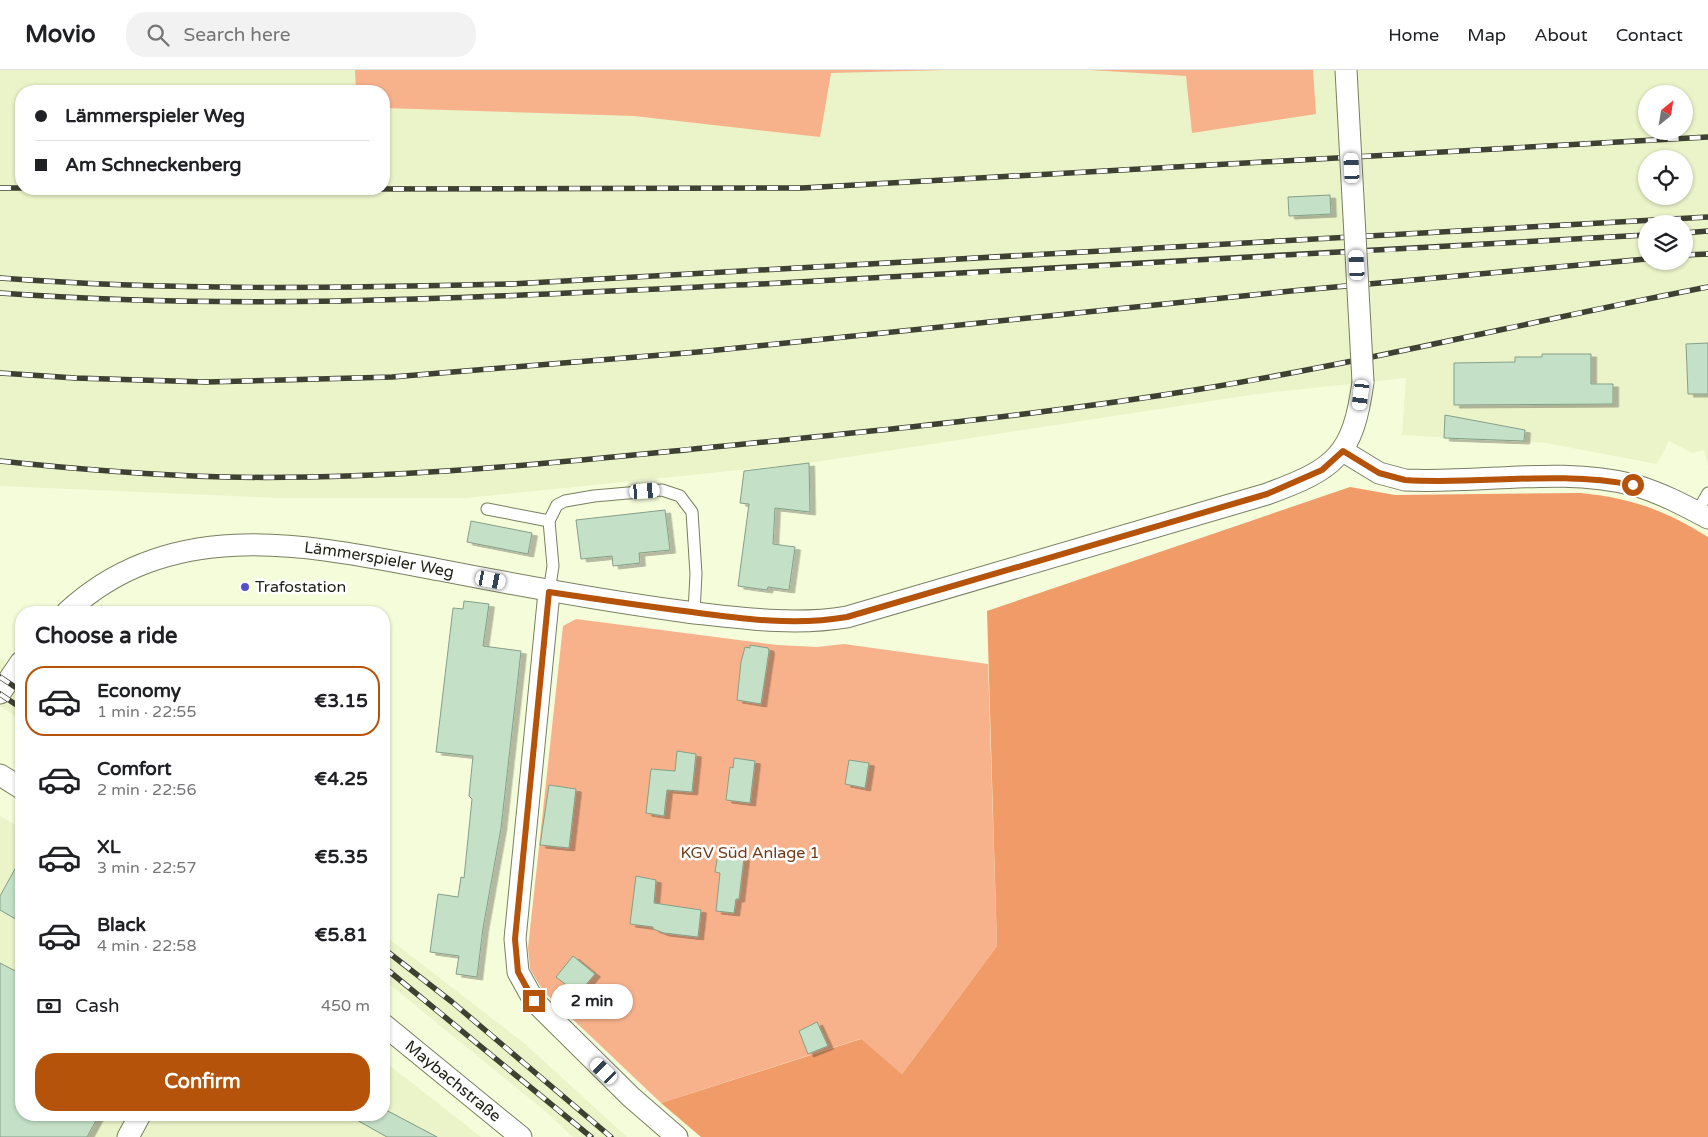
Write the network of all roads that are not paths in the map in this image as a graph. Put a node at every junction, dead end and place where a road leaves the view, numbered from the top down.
1 (1346, 70) edge
2 (1343, 451) junction
3 (1708, 493) edge
4 (487, 510) dead end
5 (1703, 515) edge
6 (549, 521) junction
7 (549, 592) junction
8 (75, 606) edge
9 (694, 612) junction
10 (15, 671) edge
11 (0, 693) edge
12 (0, 775) edge
13 (15, 784) edge
14 (390, 1030) edge
15 (137, 1121) edge
16 (128, 1137) edge
17 (521, 1137) edge
18 (677, 1137) edge

1 - 2 street, bridge
2 - 5 street
2 - 9 street, Lämmerspieler Weg
3 - 5 lane
4 - 6 lane
6 - 7 lane
6 - 9 lane
7 - 8 street, Lämmerspieler Weg
7 - 9 street, Lämmerspieler Weg
7 - 18 street
10 - 11 street
12 - 13 street
14 - 17 street, Maybachstraße
15 - 16 street

